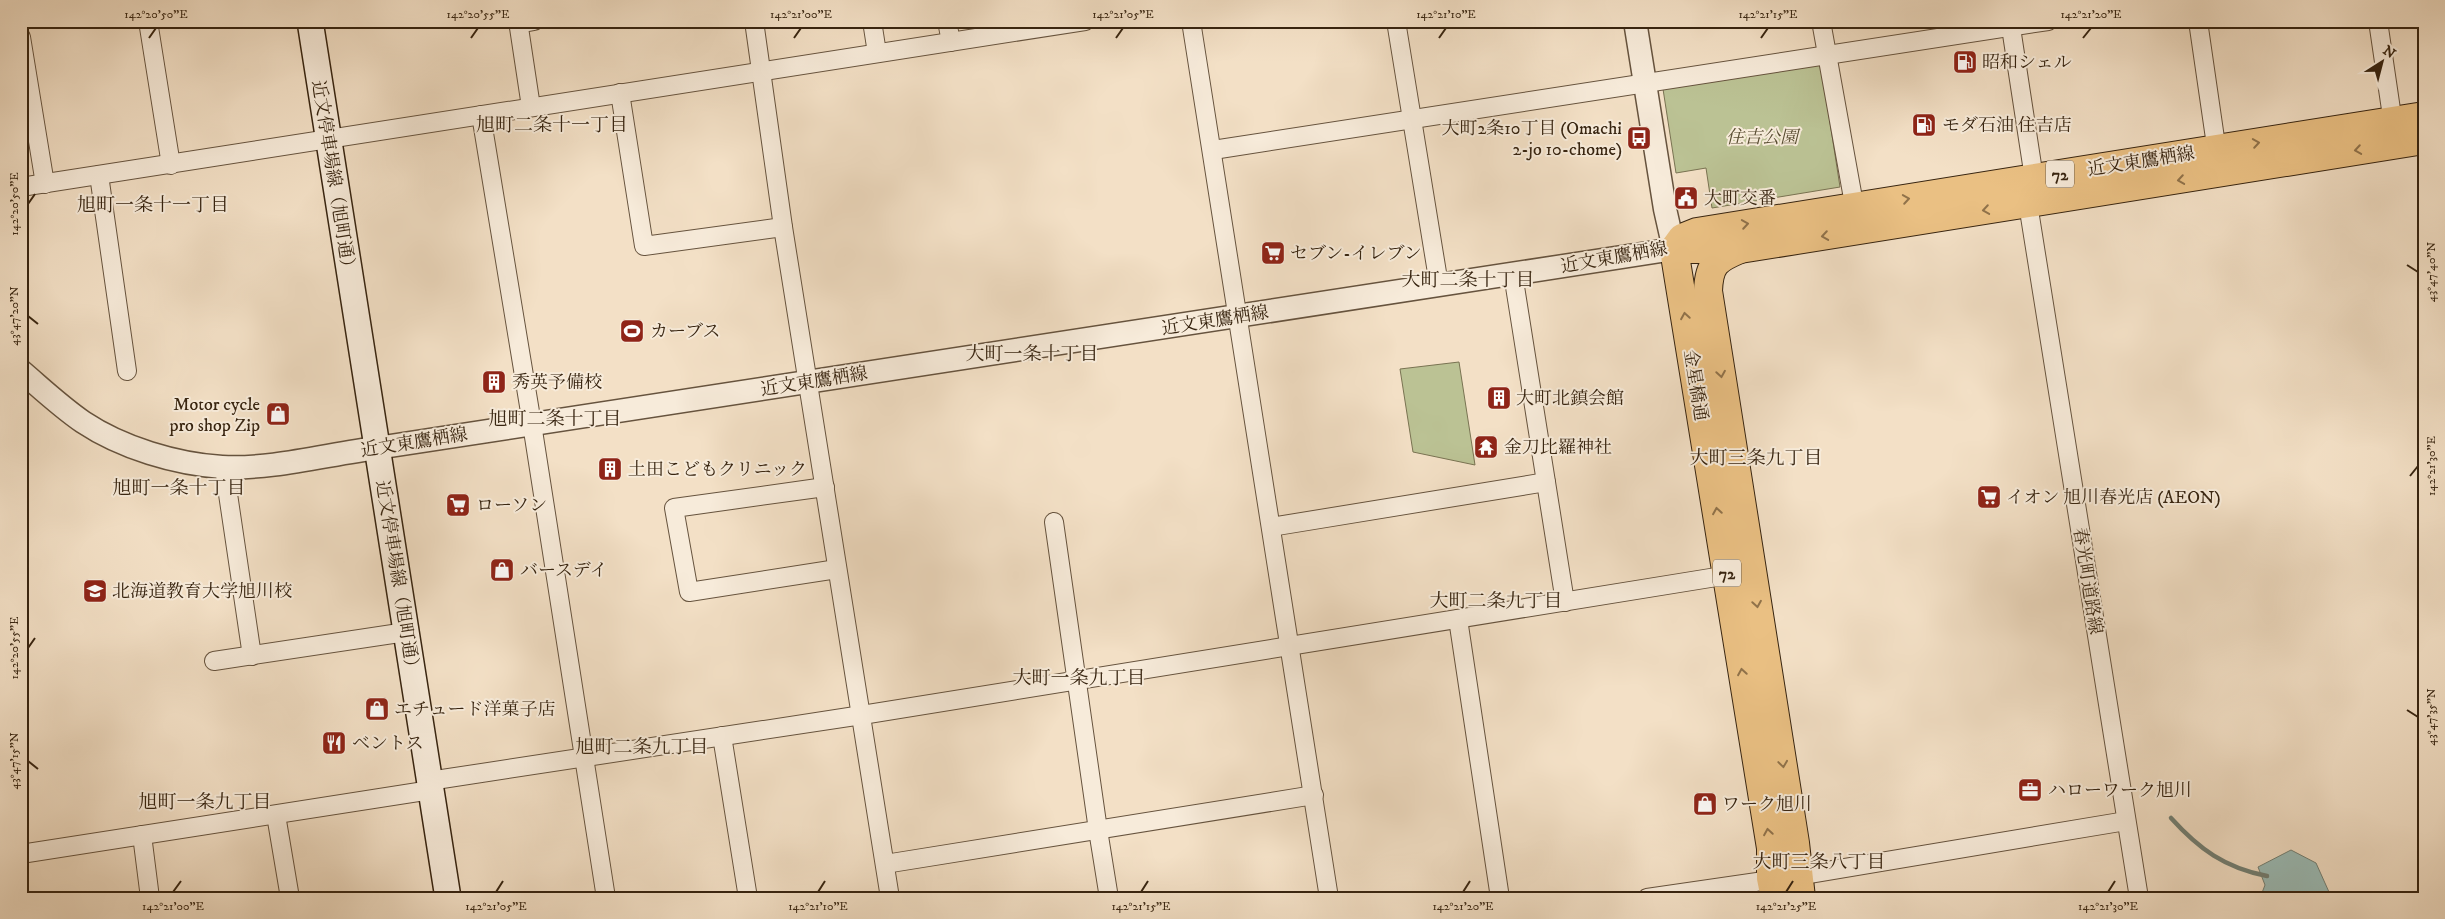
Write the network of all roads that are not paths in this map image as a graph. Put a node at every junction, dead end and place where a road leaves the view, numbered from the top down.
1 (148, 21) edge
2 (310, 21) edge
3 (754, 21) edge
4 (872, 21) edge
5 (947, 21) edge
6 (1085, 21) edge
7 (1191, 21) edge
8 (1396, 21) edge
9 (1635, 21) edge
10 (1821, 21) edge
11 (2048, 21) edge
12 (2198, 21) edge
13 (2378, 21) edge
14 (523, 22) edge
15 (1052, 24) edge
16 (2011, 24) edge
17 (21, 37) edge
18 (951, 42) junction
19 (877, 53) junction
20 (1826, 55) junction
21 (762, 71) junction
22 (1645, 82) junction
23 (620, 93) junction
24 (531, 107) junction
25 (481, 115) junction
26 (2424, 116) edge
27 (1411, 120) junction
28 (2395, 132) junction
29 (328, 139) junction
30 (2424, 140) edge
31 (1213, 150) junction
32 (2218, 161) junction
33 (170, 165) junction
34 (99, 175) junction
35 (2034, 178) junction
36 (45, 184) junction
37 (21, 187) edge
38 (2028, 204) junction
39 (1857, 219) junction
40 (783, 227) junction
41 (1674, 249) junction
42 (1740, 249) junction
43 (1513, 274) junction
44 (1439, 285) junction
45 (1708, 291) junction
46 (1236, 317) junction
47 (21, 371) edge
48 (127, 371) dead end
49 (809, 382) junction
50 (532, 424) junction
51 (377, 448) junction
52 (224, 467) junction
53 (1546, 482) junction
54 (825, 486) junction
55 (1054, 522) dead end
56 (1271, 527) junction
57 (838, 569) junction
58 (1740, 574) junction
59 (1565, 602) junction
60 (1458, 619) junction
61 (406, 632) junction
62 (1289, 646) junction
63 (252, 656) junction
64 (214, 661) dead end
65 (1075, 680) junction
66 (862, 715) junction
67 (722, 736) junction
68 (585, 758) junction
69 (430, 785) junction
70 (1314, 795) junction
71 (276, 815) junction
72 (2126, 821) junction
73 (1098, 830) junction
74 (142, 835) junction
75 (21, 854) edge
76 (885, 864) junction
77 (1786, 887) edge
78 (150, 898) edge
79 (290, 898) edge
80 (448, 898) edge
81 (606, 898) edge
82 (748, 898) edge
83 (890, 898) edge
84 (1110, 898) edge
85 (1330, 898) edge
86 (1500, 898) edge
87 (1647, 898) edge
88 (2139, 898) edge

1 - 33 street
2 - 29 main road, 近文停車場線（旭町通）
3 - 21 street
4 - 19 street
5 - 18 street
6 - 15 street
7 - 31 street
8 - 27 street
9 - 22 street, 金星橋通
10 - 20 street
11 - 16 street
12 - 32 street
13 - 28 street
14 - 24 street
15 - 18 street
16 - 20 street
16 - 35 street
17 - 36 street
18 - 19 street
19 - 21 street
20 - 22 street
20 - 39 street
21 - 23 street
21 - 40 street
22 - 27 street
22 - 41 street, 金星橋通
23 - 24 street
23 - 40 street
24 - 25 street
25 - 29 street
25 - 50 street
26 - 28 main road, 近文東鷹栖線 / 72
27 - 31 street
27 - 44 street
28 - 30 main road, 近文東鷹栖線 / 72
28 - 32 main road, 近文東鷹栖線 / 72
29 - 33 street
29 - 51 main road, 近文停車場線（旭町通）
31 - 46 street
32 - 35 main road, 近文東鷹栖線 / 72
32 -> 38 main road, 近文東鷹栖線 / 72
33 - 34 street
34 - 36 street
34 - 48 street
35 - 38 street
39 -> 35 main road, 近文東鷹栖線 / 72
36 - 37 street
38 -> 39 main road, 近文東鷹栖線 / 72
38 - 72 street, 春光町道路線
41 -> 39 main road, 近文東鷹栖線 / 72
39 -> 42 main road, 近文東鷹栖線 / 72
40 - 49 street
41 - 42 main road, 72
41 - 43 street, 近文東鷹栖線
41 - 45 main road
58 -> 41 main road, 金星橋通 / 72
42 - 45 main road, 金星橋通 / 72
43 - 44 street, 近文東鷹栖線
43 - 53 street
44 - 46 street, 近文東鷹栖線
45 -> 58 main road, 金星橋通 / 72
46 - 49 street, 近文東鷹栖線
46 - 56 street
47 - 52 street, 近文東鷹栖線
49 - 50 street, 近文東鷹栖線
49 - 54 street
50 - 51 street, 近文東鷹栖線
50 - 68 street
51 - 52 street, 近文東鷹栖線
51 - 61 main road, 近文停車場線（旭町通）
52 - 63 street
53 - 56 street
53 - 59 street
54 - 57 street
54 - 57 street
55 - 65 street
56 - 62 street
57 - 66 street
58 - 59 street
58 - 77 main road, 金星橋通 / 72
59 - 60 street
60 - 62 street
60 - 86 street
61 - 63 street
61 - 69 main road, 近文停車場線（旭町通）
62 - 65 street
62 - 70 street
63 - 64 street
65 - 66 street
65 - 73 street
66 - 67 street
66 - 76 street
67 - 68 street
67 - 82 street
68 - 69 street
68 - 81 street
69 - 71 street
69 - 80 main road, 近文停車場線（旭町通）
70 - 73 street
70 - 85 street
71 - 74 street
71 - 79 street
72 - 77 street
72 - 88 street, 春光町道路線
73 - 76 street
73 - 84 street
74 - 75 street
74 - 78 street
76 - 83 street
77 - 87 street

